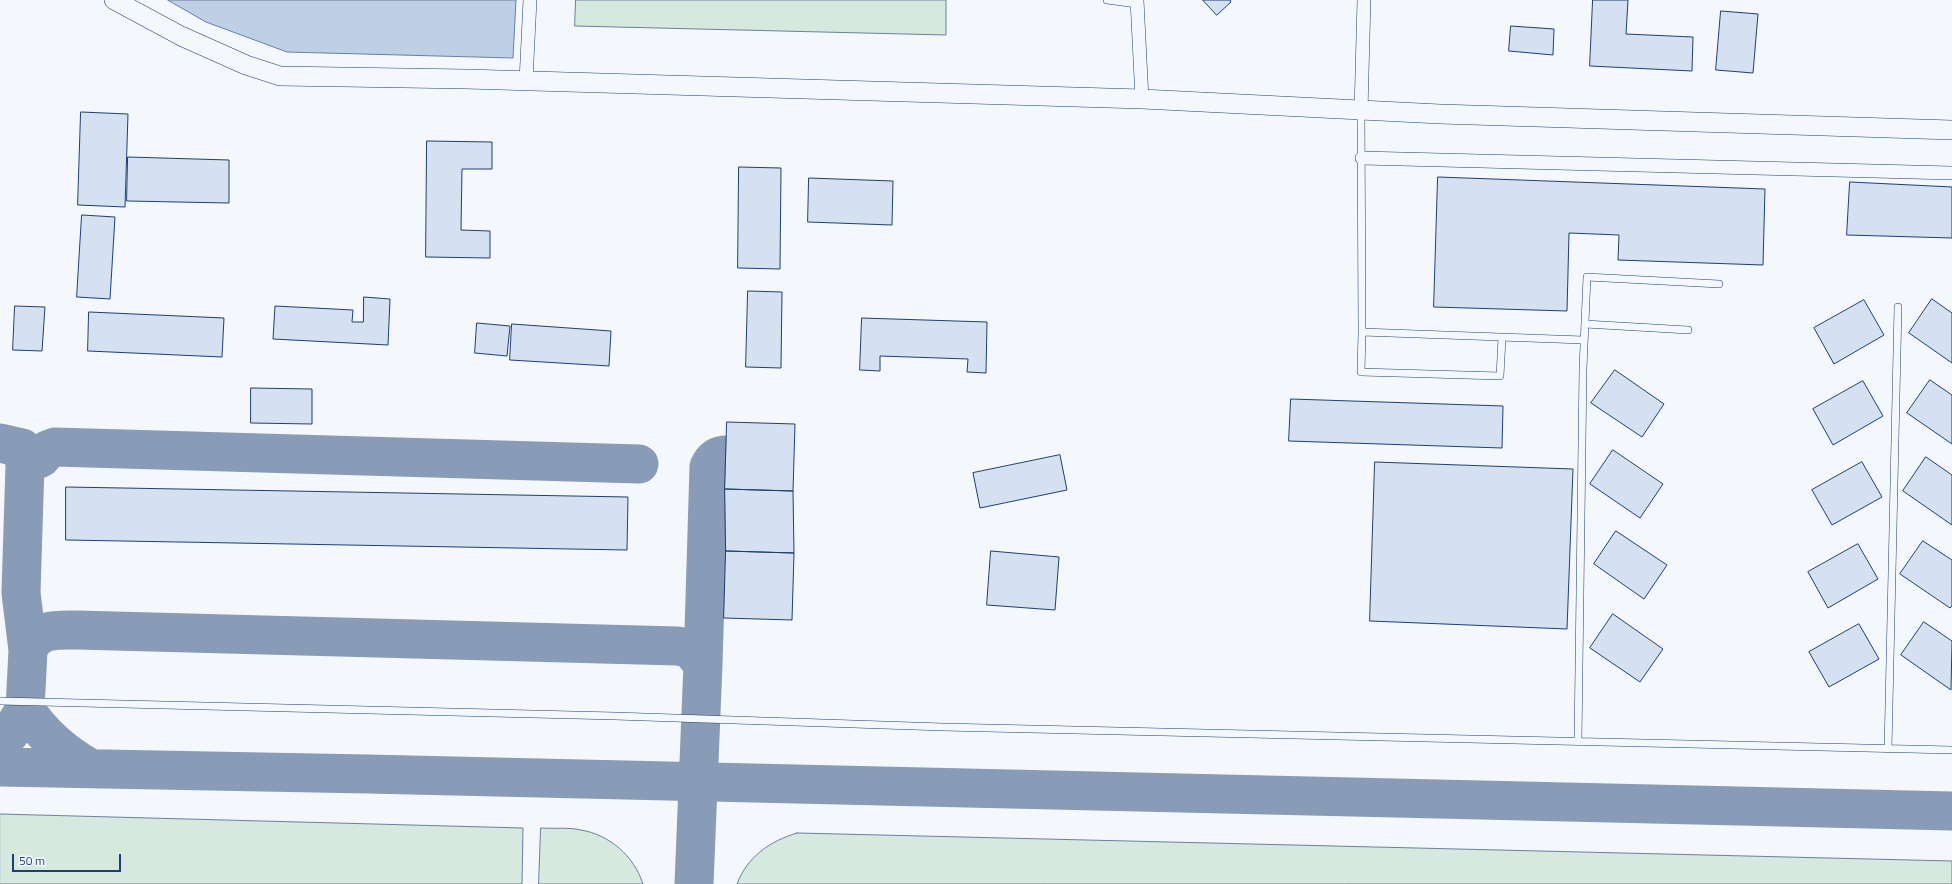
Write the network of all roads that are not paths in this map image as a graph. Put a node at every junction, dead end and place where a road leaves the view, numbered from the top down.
1 (114, 0) edge
2 (530, 0) edge
3 (1107, 0) edge
4 (1364, 0) edge
5 (1137, 2) edge
6 (526, 81) junction
7 (1142, 99) junction
8 (1361, 111) junction
9 (1952, 130) edge
10 (1362, 158) junction
11 (1952, 173) edge
12 (1719, 284) dead end
13 (1898, 307) dead end
14 (1585, 324) junction
15 (1688, 330) dead end
16 (1362, 332) junction
17 (1502, 338) junction
18 (1583, 340) junction
19 (0, 701) edge
20 (1578, 741) junction
21 (1888, 748) junction
22 (1952, 750) edge

1 - 6 street
2 - 6 street
3 - 5 lane
4 - 8 street
5 - 7 street
6 - 7 street
7 - 8 street
8 - 9 street
8 - 10 lane
10 - 11 street
10 - 16 lane
12 - 14 lane
13 - 21 lane
14 - 15 lane
14 - 18 lane
16 - 17 lane
16 - 17 lane
17 - 18 lane
18 - 20 lane
19 - 20 lane
20 - 21 lane
21 - 22 lane

